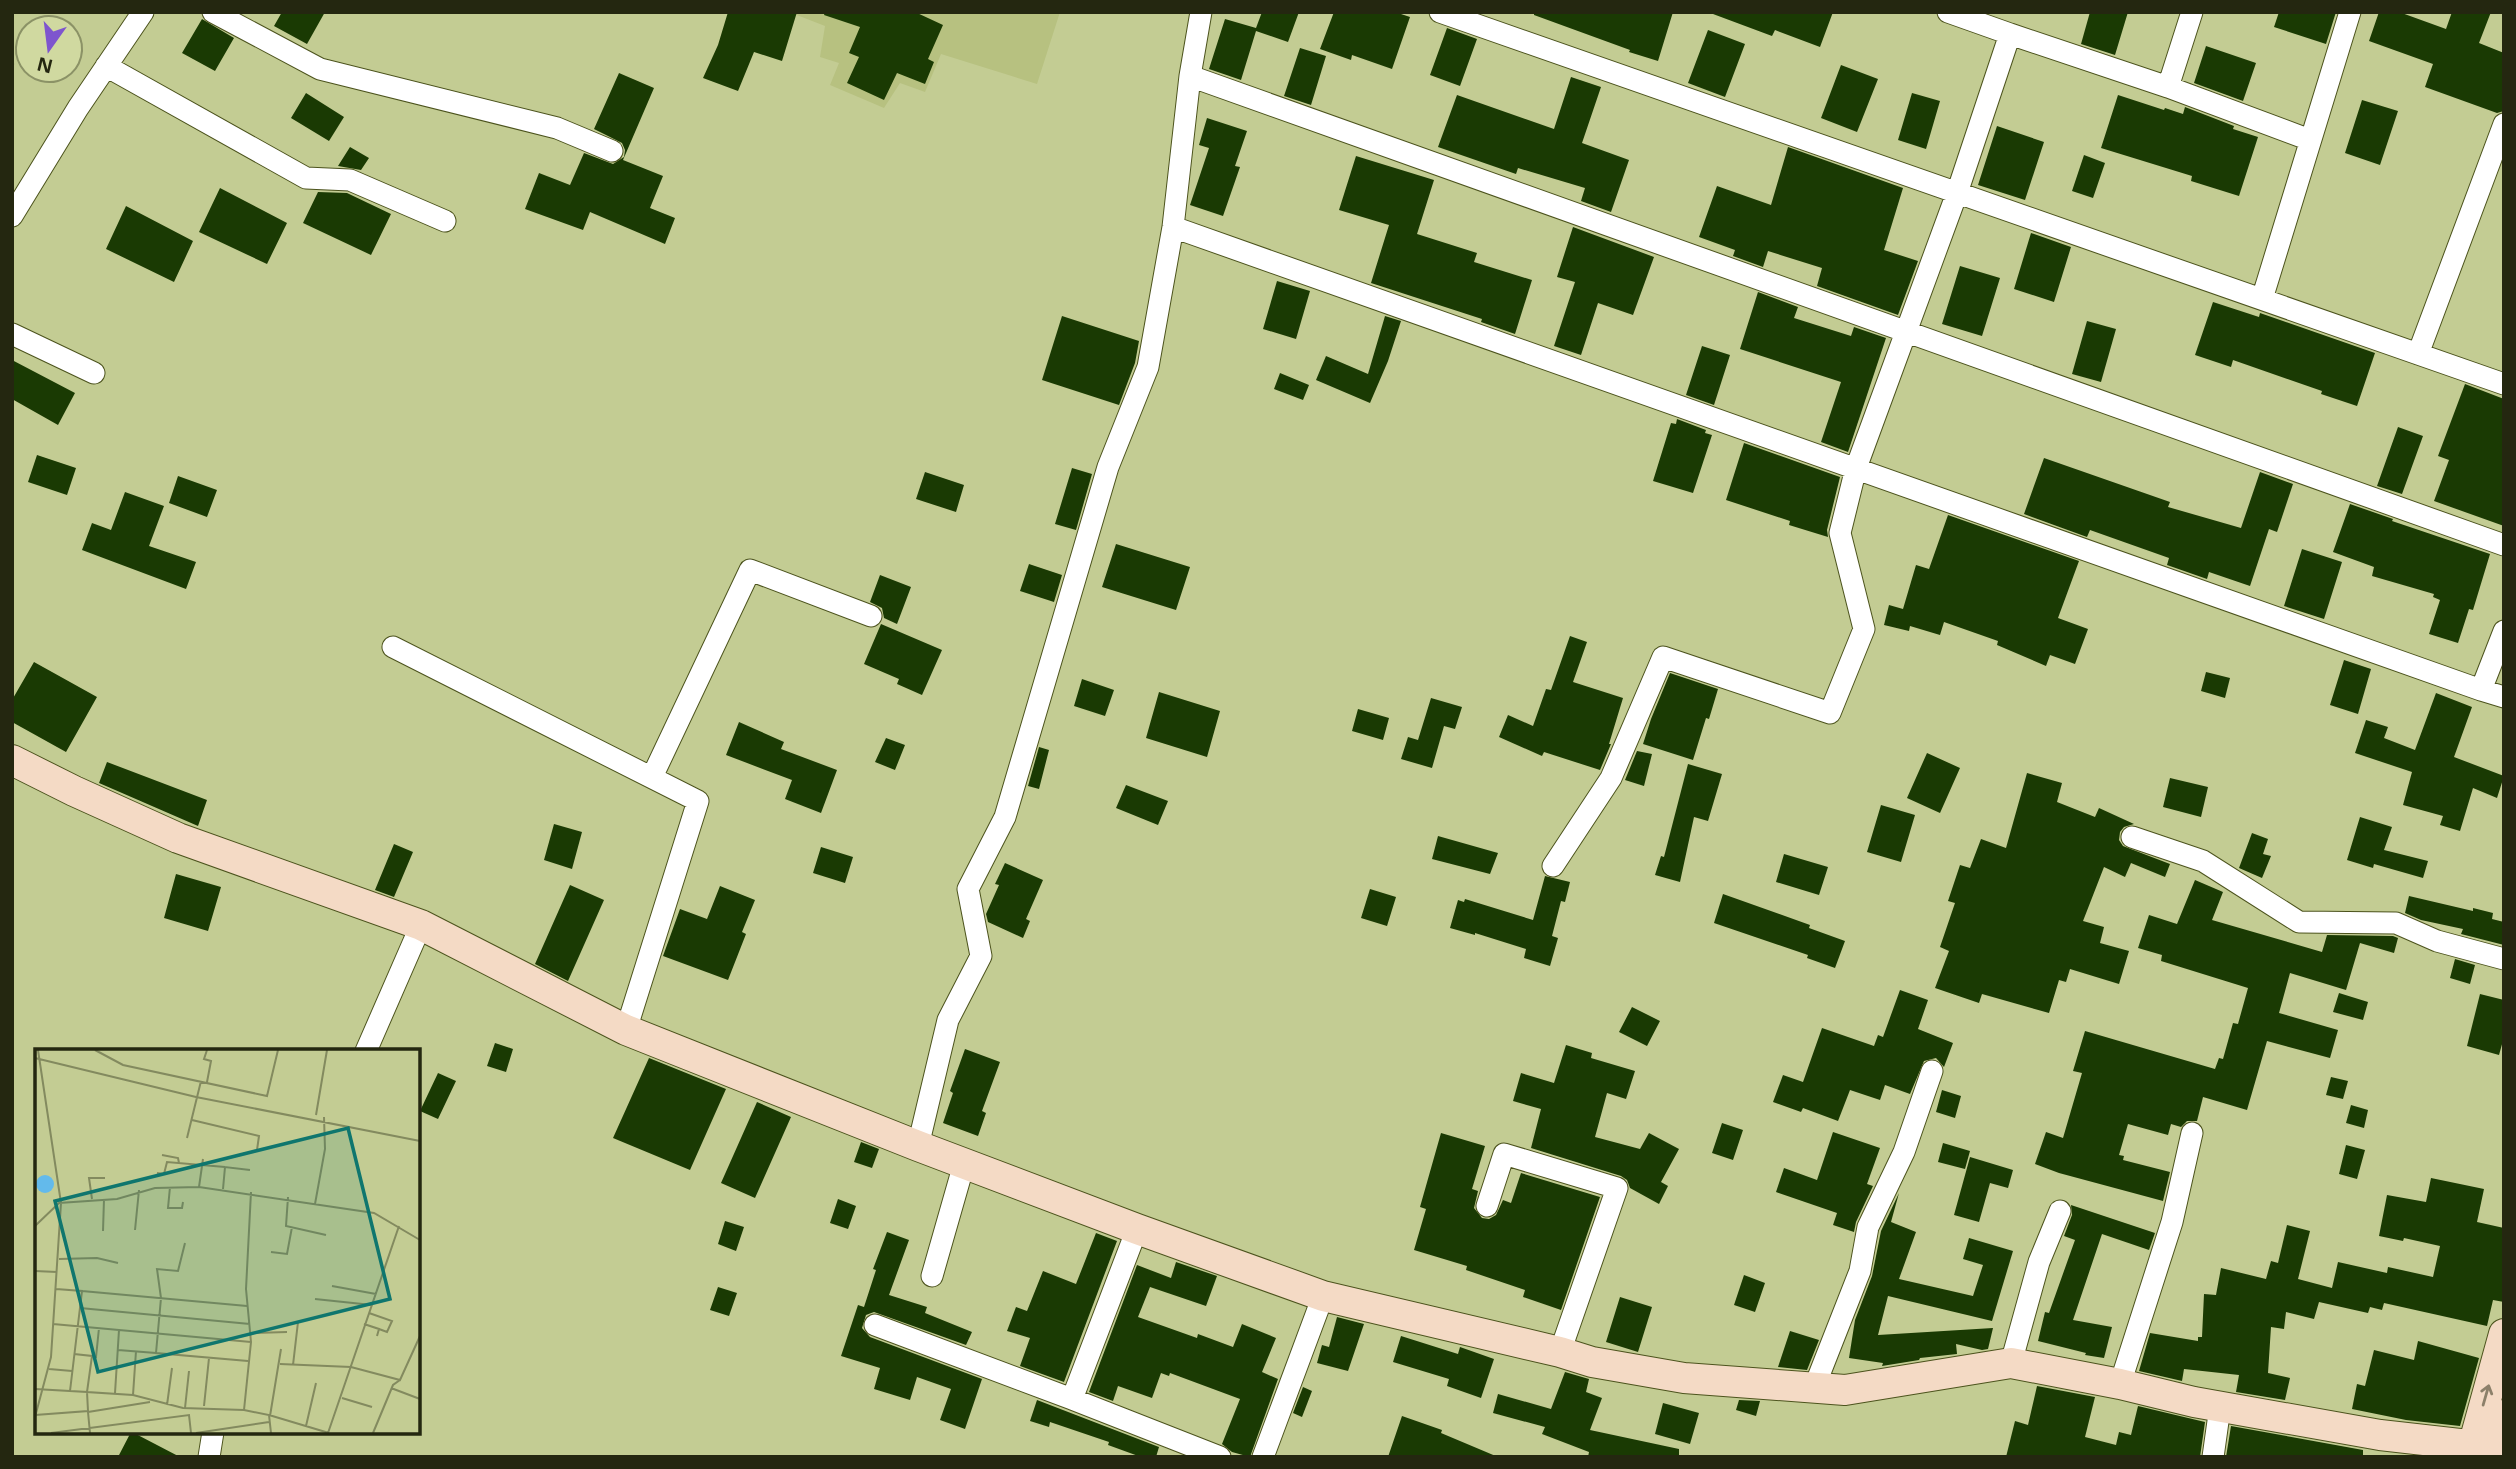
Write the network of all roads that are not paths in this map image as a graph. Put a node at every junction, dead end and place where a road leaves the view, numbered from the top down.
1 (143, 12) edge
2 (213, 12) edge
3 (1201, 12) edge
4 (1440, 12) edge
5 (1948, 12) edge
6 (2192, 12) edge
7 (2350, 12) edge
8 (2010, 34) junction
9 (106, 66) junction
10 (1190, 76) junction
11 (2168, 88) junction
12 (2504, 124) edge
13 (2310, 140) junction
14 (612, 151) dead end
15 (1957, 193) junction
16 (12, 216) edge
17 (445, 221) dead end
18 (1173, 227) junction
19 (2262, 299) junction
20 (1906, 333) junction
21 (12, 334) edge
22 (2418, 354) junction
23 (94, 373) dead end
24 (2504, 384) edge
25 (1856, 468) junction
26 (2504, 545) edge
27 (871, 616) dead end
28 (2504, 631) edge
29 (393, 647) dead end
30 (2481, 690) junction
31 (2504, 696) edge
32 (12, 760) edge
33 (652, 777) junction
34 (2132, 837) dead end
35 (1553, 866) dead end
36 (421, 925) junction
37 (2504, 959) edge
38 (626, 1030) junction
39 (367, 1049) edge
40 (1932, 1071) dead end
41 (2192, 1133) dead end
42 (918, 1146) junction
43 (964, 1164) junction
44 (1487, 1206) dead end
45 (2060, 1211) dead end
46 (1136, 1229) junction
47 (932, 1276) dead end
48 (1323, 1296) junction
49 (875, 1325) dead end
50 (2504, 1334) edge
51 (1560, 1352) junction
52 (2011, 1363) junction
53 (2120, 1384) junction
54 (1814, 1388) junction
55 (1072, 1399) junction
56 (2220, 1407) junction
57 (2504, 1415) edge
58 (213, 1434) edge
59 (2487, 1450) edge
60 (209, 1457) edge
61 (1220, 1457) edge
62 (1263, 1457) edge
63 (2213, 1457) edge

1 - 9 street
2 - 14 street
3 - 10 street
4 - 15 street
5 - 8 street
6 - 11 street
7 - 13 street
8 - 11 street
8 - 15 street
9 - 16 street
9 - 17 street
10 - 18 street
10 - 20 street
11 - 13 street
12 - 22 street
13 - 19 street
15 - 19 street
15 - 20 street
18 - 25 street
18 - 42 street
19 - 22 street
20 - 25 street
20 - 26 street
21 - 23 street
22 - 24 street
25 - 30 street
25 - 35 street
27 - 33 street
28 - 30 street
29 - 33 street
30 - 31 street
32 - 36 street
33 - 38 street
34 - 37 street
36 - 38 street
36 - 39 street
38 - 42 street
40 - 54 street
41 - 53 street
42 - 43 street
43 - 46 street
43 - 47 street
44 - 51 street
45 - 52 street
46 - 48 street
46 - 55 street
48 - 51 street
48 - 62 street
49 - 55 street
59 -> 50 street
51 - 54 street
52 - 53 street
52 - 54 street
53 - 56 street
55 - 61 street
56 - 59 street
56 - 63 street
57 - 59 street
58 - 60 street

